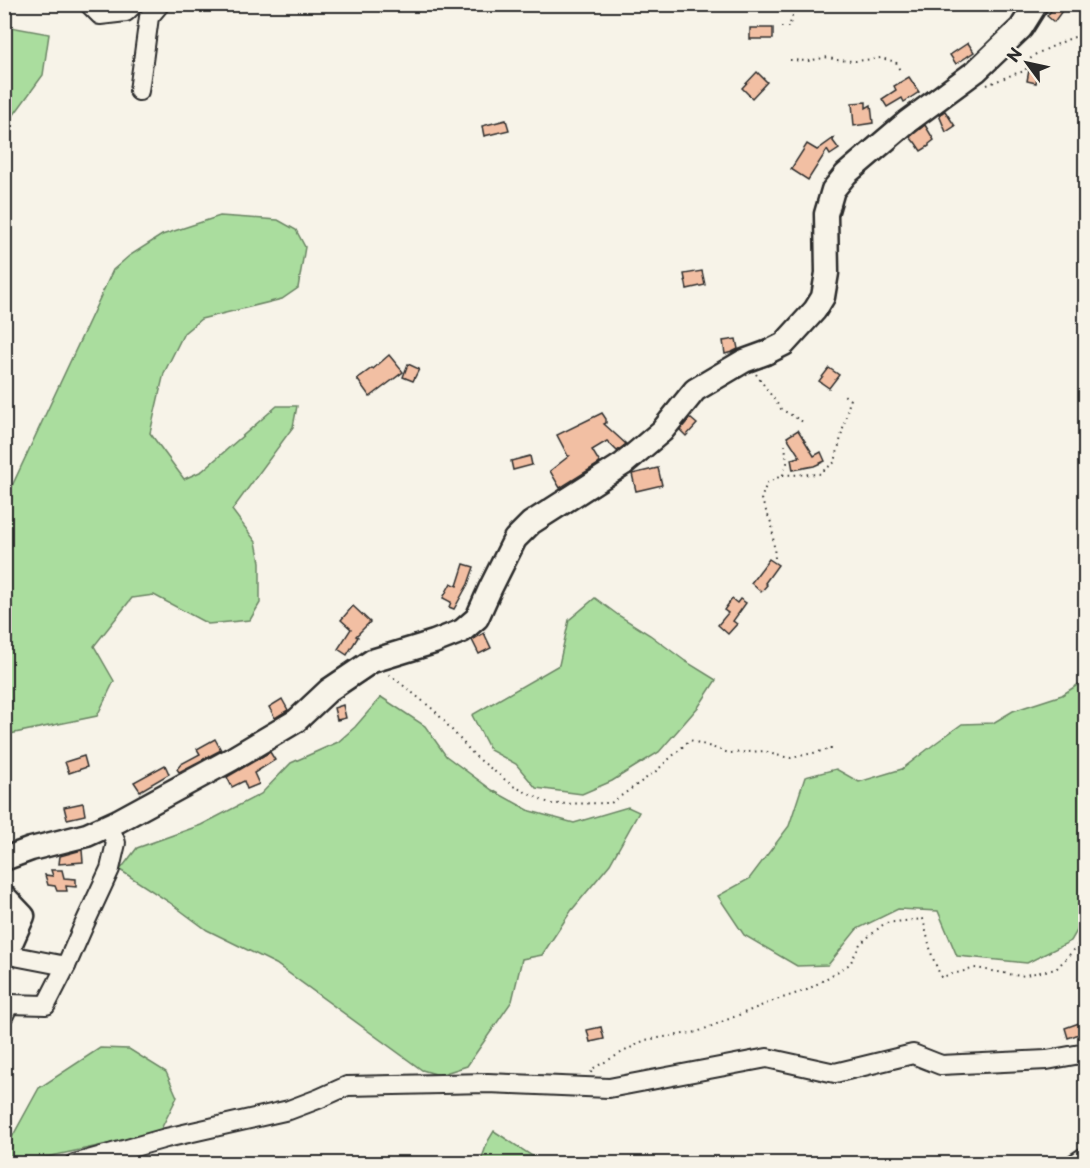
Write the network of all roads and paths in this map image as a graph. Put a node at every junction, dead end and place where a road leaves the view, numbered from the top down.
1 (89, 4) edge
2 (134, 4) edge
3 (160, 4) edge
4 (796, 4) edge
5 (1036, 4) edge
6 (782, 27) dead end
7 (790, 60) dead end
8 (900, 71) dead end
9 (139, 91) dead end
10 (744, 362) junction
11 (844, 395) dead end
12 (803, 422) dead end
13 (785, 445) dead end
14 (783, 475) junction
15 (774, 558) dead end
16 (372, 661) junction
17 (829, 749) dead end
18 (109, 825) junction
19 (4, 860) edge
20 (4, 896) edge
21 (1086, 934) edge
22 (4, 949) edge
23 (4, 954) edge
24 (66, 966) junction
25 (4, 1015) edge
26 (1086, 1053) edge
27 (585, 1087) junction
28 (1086, 1156) edge
29 (74, 1164) edge
30 (1074, 1164) edge

1 - 2 street
3 - 9 street
4 - 6 path
5 - 10 main road
7 - 8 path
10 - 12 path
10 - 16 main road
11 - 14 path
13 - 14 path
14 - 15 path
16 - 17 path
16 - 18 main road
18 - 19 main road
18 - 24 street
20 - 22 main road
21 - 27 path
23 - 24 street
24 - 25 street
26 - 27 street
27 - 29 street
28 - 30 street

